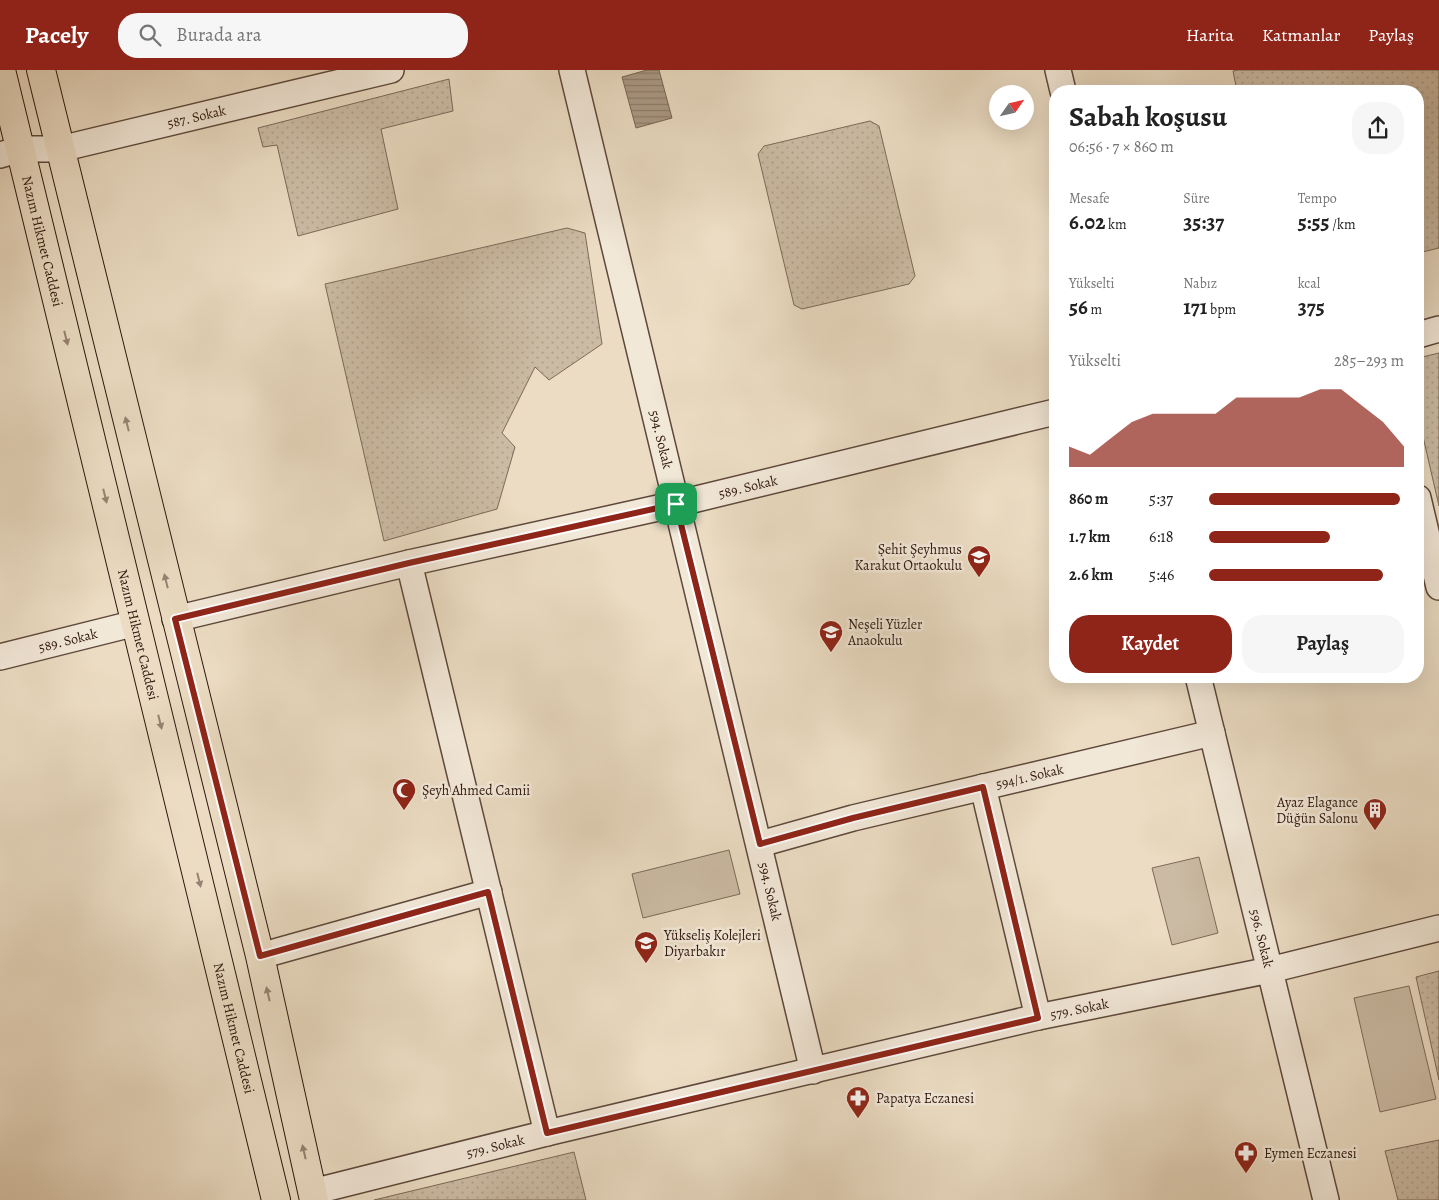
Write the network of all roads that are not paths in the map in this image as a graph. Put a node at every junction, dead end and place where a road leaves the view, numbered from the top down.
1 (1, 70) edge
2 (41, 70) edge
3 (391, 70) edge
4 (572, 70) edge
5 (1058, 70) edge
6 (1062, 85) edge
7 (60, 149) junction
8 (10, 152) edge
9 (1439, 329) edge
10 (1424, 333) edge
11 (1049, 413) edge
12 (676, 504) junction
13 (1424, 523) edge
14 (409, 563) junction
15 (1439, 587) edge
16 (175, 619) junction
17 (136, 623) junction
18 (0, 657) edge
19 (1200, 683) edge
20 (1212, 733) junction
21 (983, 787) junction
22 (760, 844) junction
23 (488, 892) junction
24 (1439, 928) edge
25 (260, 956) junction
26 (1270, 970) junction
27 (1038, 1018) junction
28 (813, 1071) junction
29 (547, 1133) junction
30 (313, 1196) edge
31 (272, 1199) edge
32 (1326, 1200) edge

1 - 8 main road, Nazım Hikmet Caddesi
2 - 7 main road
3 - 7 street, 587. Sokak
4 - 12 street, 594. Sokak
5 - 6 street
7 - 8 street, 587. Sokak
16 -> 7 main road
8 -> 17 main road, Nazım Hikmet Caddesi
9 - 10 street
11 - 12 street, 589. Sokak
12 - 14 street, 589. Sokak
12 - 22 street, 594. Sokak
13 - 15 street
14 - 16 street, 589. Sokak
14 - 23 street
16 - 25 main road
17 - 18 street, 589. Sokak
17 -> 31 main road, Nazım Hikmet Caddesi
19 - 20 street, 596. Sokak
20 - 21 street, 594/1. Sokak
20 - 26 street, 596. Sokak
21 - 22 street, 594/1. Sokak
21 - 27 street
22 - 28 street, 594. Sokak
23 - 25 street
23 - 29 street
24 - 26 street, 579. Sokak
30 -> 25 main road
26 - 27 street, 579. Sokak
26 - 32 street, 596. Sokak
27 - 28 street, 579. Sokak
28 - 29 street, 579. Sokak
29 - 30 street, 579. Sokak

